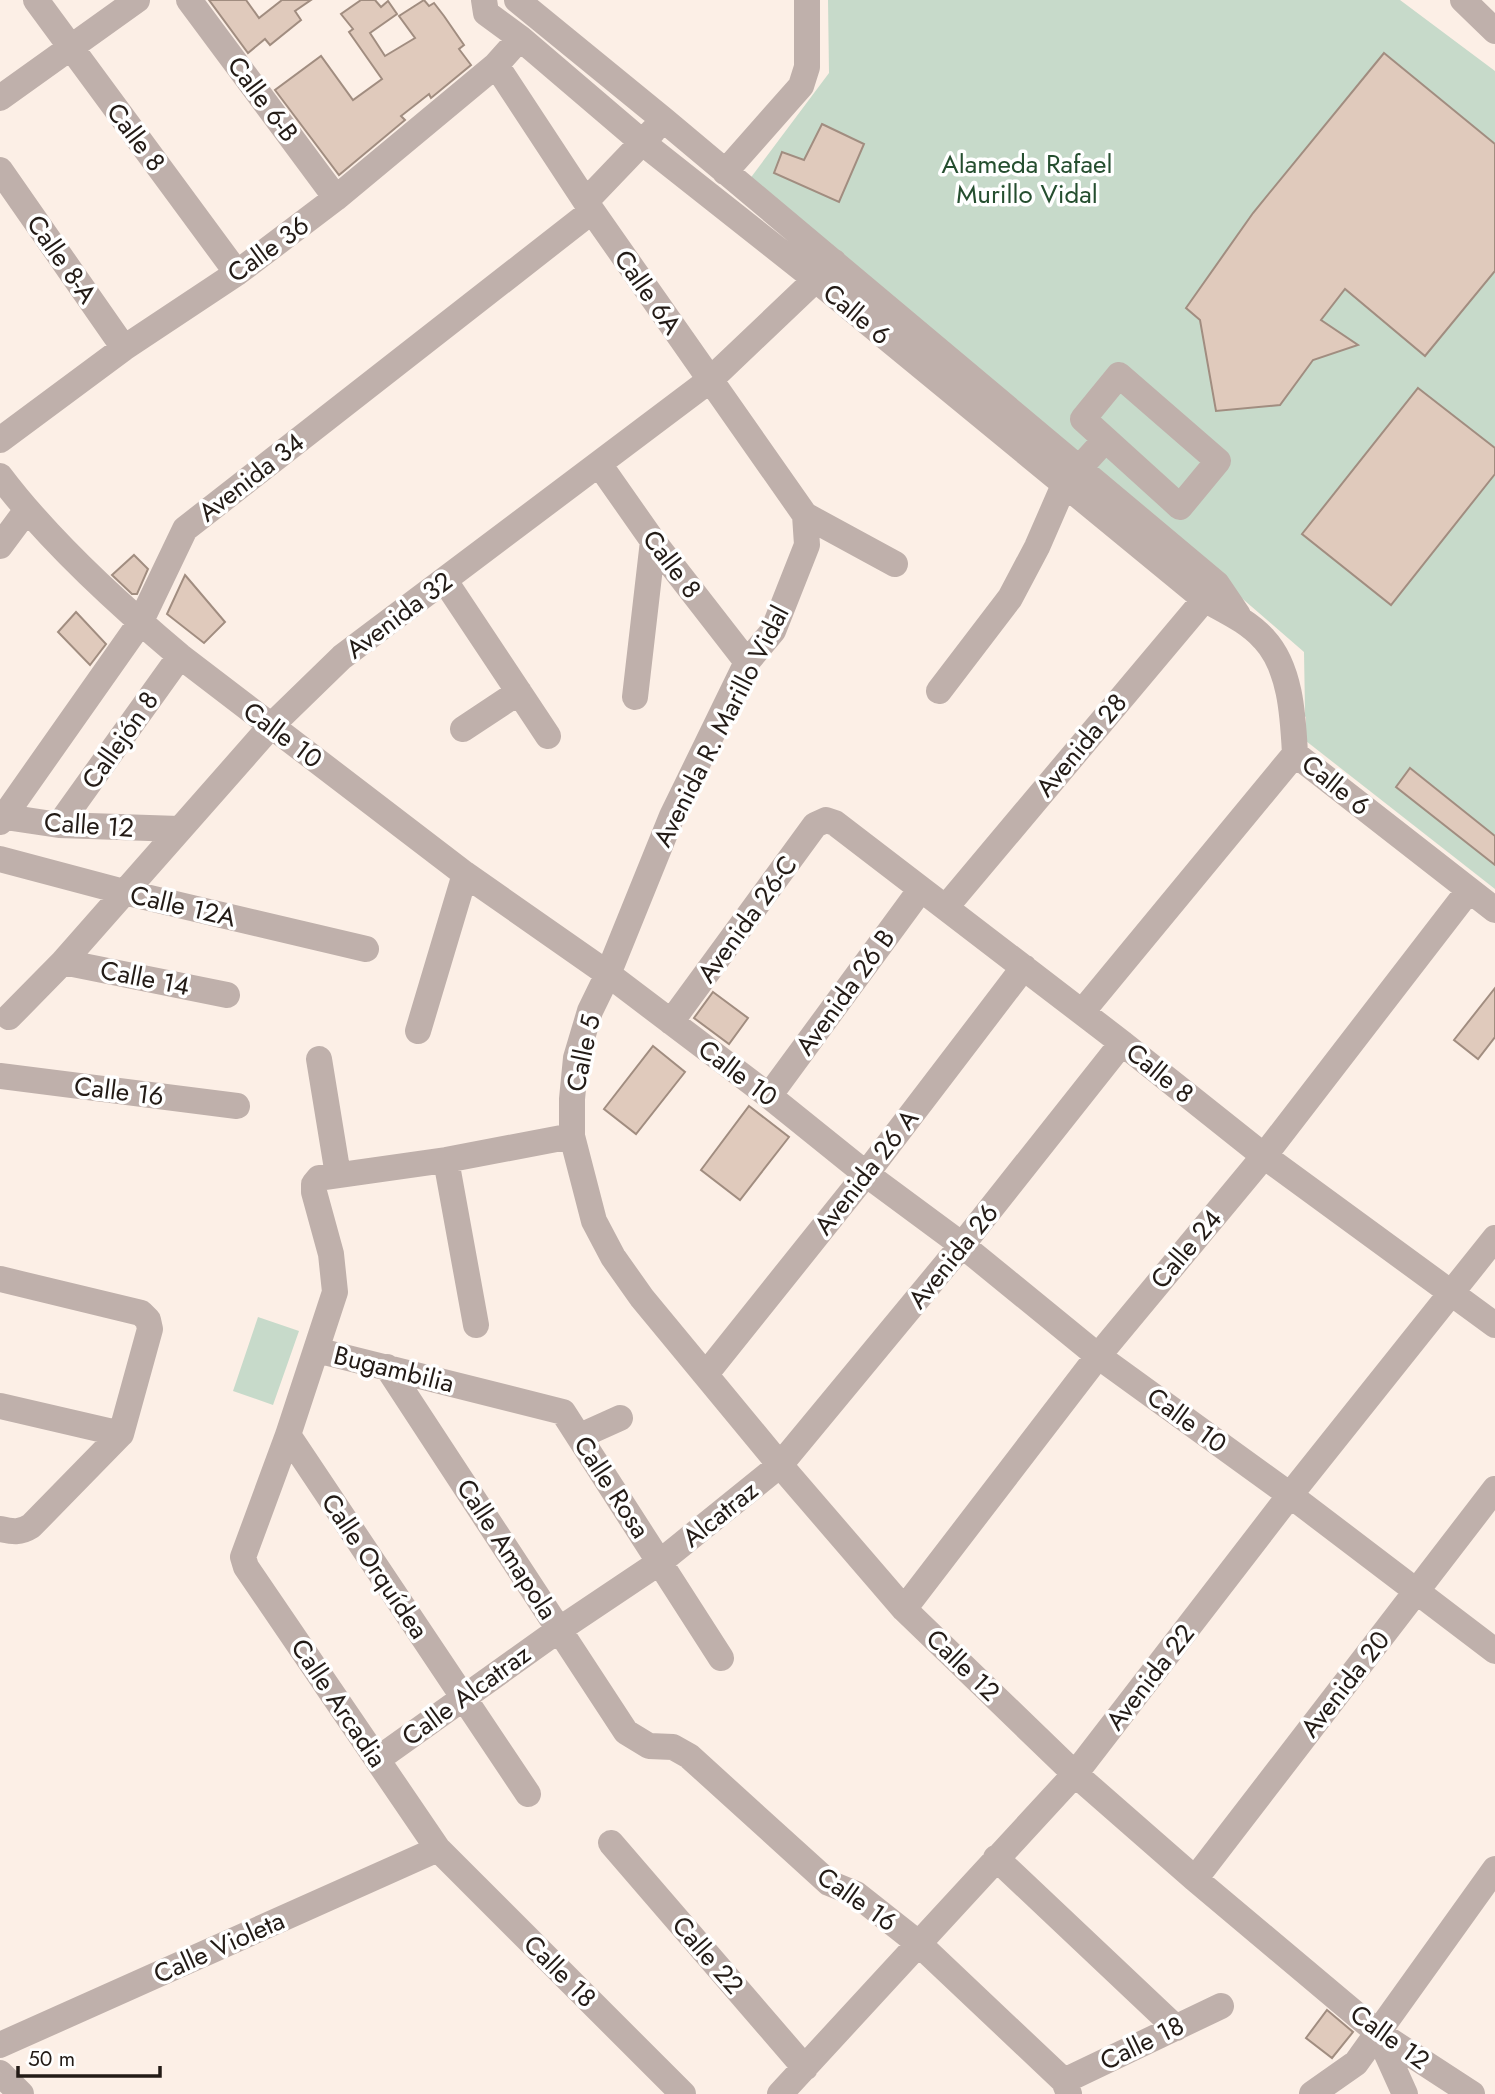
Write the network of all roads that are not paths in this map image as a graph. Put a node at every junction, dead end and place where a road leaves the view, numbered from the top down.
1 (36, 0) edge
2 (137, 0) edge
3 (189, 0) edge
4 (484, 0) edge
5 (517, 0) edge
6 (807, 0) edge
7 (1463, 0) edge
8 (1495, 30) edge
9 (520, 38) junction
10 (70, 49) junction
11 (496, 65) junction
12 (0, 98) edge
13 (664, 120) junction
14 (643, 143) junction
15 (0, 170) edge
16 (725, 172) junction
17 (336, 198) junction
18 (589, 206) junction
19 (824, 270) junction
20 (237, 273) junction
21 (124, 348) junction
22 (710, 380) junction
23 (0, 440) edge
24 (1105, 440) junction
25 (599, 464) junction
26 (0, 476) edge
27 (1071, 476) junction
28 (26, 511) junction
29 (805, 515) junction
30 (653, 541) junction
31 (0, 546) edge
32 (895, 564) dead end
33 (445, 581) junction
34 (1211, 591) junction
35 (140, 622) junction
36 (180, 656) junction
37 (747, 662) junction
38 (939, 691) dead end
39 (519, 692) junction
40 (635, 697) dead end
41 (271, 726) junction
42 (463, 729) dead end
43 (548, 736) dead end
44 (1295, 754) junction
45 (1, 818) edge
46 (825, 820) joint
47 (60, 825) junction
48 (179, 830) junction
49 (0, 859) edge
50 (465, 874) junction
51 (921, 889) junction
52 (1469, 890) junction
53 (124, 892) junction
54 (946, 907) junction
55 (1495, 910) edge
56 (366, 948) dead end
57 (63, 962) junction
58 (1024, 967) junction
59 (608, 974) junction
60 (227, 995) dead end
61 (1082, 1012) junction
62 (9, 1017) dead end
63 (671, 1022) junction
64 (418, 1031) dead end
65 (1122, 1042) junction
66 (319, 1059) dead end
67 (0, 1076) edge
68 (769, 1096) junction
69 (237, 1106) dead end
70 (572, 1136) junction
71 (1264, 1156) junction
72 (446, 1160) junction
73 (866, 1174) junction
74 (326, 1179) junction
75 (1495, 1238) edge
76 (962, 1245) junction
77 (0, 1279) edge
78 (1452, 1292) junction
79 (476, 1325) dead end
80 (1495, 1325) edge
81 (316, 1350) junction
82 (1098, 1356) junction
83 (387, 1367) junction
84 (706, 1374) junction
85 (0, 1406) edge
86 (563, 1412) joint
87 (620, 1418) dead end
88 (121, 1434) junction
89 (288, 1435) junction
90 (580, 1436) junction
91 (780, 1465) junction
92 (1495, 1489) edge
93 (1290, 1495) junction
94 (11, 1530) edge
95 (243, 1557) joint
96 (660, 1562) junction
97 (1417, 1591) junction
98 (904, 1609) junction
99 (559, 1629) junction
100 (1495, 1651) edge
101 (721, 1658) dead end
102 (463, 1697) junction
103 (626, 1732) joint
104 (378, 1759) junction
105 (1075, 1774) junction
106 (528, 1794) dead end
107 (611, 1843) dead end
108 (438, 1849) junction
109 (996, 1858) junction
110 (1495, 1870) edge
111 (1195, 1879) junction
112 (918, 1943) junction
113 (1221, 2006) dead end
114 (1176, 2028) junction
115 (1377, 2032) junction
116 (0, 2045) edge
117 (0, 2073) edge
118 (799, 2083) edge
119 (1067, 2087) edge
120 (20, 2094) edge
121 (682, 2094) edge
122 (1312, 2094) edge
123 (1405, 2094) edge
124 (1472, 2094) edge

1 - 10 street, Calle 8
2 - 10 street
3 - 17 street, Calle 6-B
4 - 9 street, Calle 6
5 - 13 street, Calle 6
6 - 16 street
7 - 8 street
9 - 11 street, Calle 36
9 - 14 street, Calle 6
10 - 12 street
10 - 20 street, Calle 8
11 - 17 street, Calle 36
11 - 18 street, Calle 6A
13 - 14 street, Avenida 34
13 - 16 street, Calle 6
14 - 18 street, Avenida 34
14 - 19 street, Calle 6
15 - 21 street, Calle 8-A
16 - 19 street, Calle 6
17 - 20 street, Calle 36
18 - 22 street, Calle 6A
18 - 35 street, Avenida 34
19 - 22 street, Avenida 32
19 - 27 street, Calle 6
20 - 21 street, Calle 36
21 - 23 street, Calle 36
22 - 25 street, Avenida 32
22 - 29 street, Calle 6A
24 - 24 street
24 - 27 street
25 - 30 street, Calle 8
25 - 33 street, Avenida 32
26 - 28 street, Calle 10
27 - 34 street, Calle 6
27 - 38 street
28 - 31 street
28 - 35 street, Calle 10
29 - 32 street
29 - 37 street, Avenida R. Marillo Vidal
30 - 37 street, Calle 8
30 - 40 street
33 - 39 street
33 - 41 street, Avenida 32
34 - 44 street, Calle 6
34 - 54 street, Avenida 28
35 - 36 street, Calle 10
35 - 45 street, Avenida 34
36 - 41 street, Calle 10
36 - 47 street, Callejón 8
37 - 59 street, Avenida R. Marillo Vidal
39 - 42 street
39 - 43 street
41 - 48 street, Avenida 32
41 - 50 street, Calle 10
44 - 52 street, Calle 6
44 - 61 street
45 - 47 street, Calle 12
46 - 51 street, Calle 8
46 - 63 street, Avenida 26-C
47 - 48 street, Calle 12
48 - 53 street, Avenida 32
49 - 53 street, Calle 12A
50 - 59 street, Calle 10
50 - 64 street
51 - 54 street, Calle 8
51 - 68 street, Avenida 26 B
52 - 55 street, Calle 6
52 - 71 street, Calle 24
53 - 56 street, Calle 12A
53 - 57 street, Avenida 32
54 - 58 street, Calle 8
57 - 60 street, Calle 14
57 - 62 street, Avenida 32
58 - 61 street, Calle 8
58 - 73 street, Avenida 26 A
59 - 63 street, Calle 10
59 - 70 street, Calle 5
61 - 65 street, Calle 8
63 - 68 street, Calle 10
65 - 71 street, Calle 8
65 - 76 street, Avenida 26
66 - 74 street
67 - 69 street, Calle 16
68 - 73 street, Calle 10
70 - 72 street
70 - 84 street, Calle 12
71 - 78 street, Calle 8
71 - 82 street, Calle 24
72 - 74 street
72 - 79 street
73 - 76 street, Calle 10
73 - 84 street, Avenida 26 A
74 - 81 street
75 - 78 street, Avenida 22
76 - 82 street, Calle 10
76 - 91 street, Avenida 26
77 - 88 street
78 - 80 street, Calle 8
78 - 93 street, Avenida 22
81 - 83 street, Bugambilia
81 - 89 street, Bugambilia
82 - 93 street, Calle 10
82 - 98 street, Calle 24
83 - 86 street, Bugambilia
83 - 99 street, Calle Amapola
84 - 91 street, Calle 12
85 - 88 street
86 - 90 street, Calle Rosa
87 - 90 street
88 - 94 street
89 - 95 street, Bugambilia
89 - 102 street, Calle Orquídea
90 - 96 street, Calle Rosa
91 - 96 street, Alcatraz
91 - 98 street, Calle 12
92 - 97 street, Avenida 20
93 - 97 street, Calle 10
93 - 105 street, Avenida 22
95 - 104 street, Calle Arcadia
96 - 99 street, Calle Alcatraz
96 - 101 street, Calle Rosa
97 - 100 street, Calle 10
97 - 111 street, Avenida 20
98 - 105 street, Calle 12
99 - 102 street, Calle Alcatraz
99 - 103 street, Calle Amapola
102 - 104 street, Calle Alcatraz
102 - 106 street, Calle Orquídea
103 - 112 street, Calle 16
104 - 108 street, Calle Arcadia
105 - 109 street, Avenida 22
105 - 111 street, Calle 12
107 - 118 street, Calle 22
108 - 116 street, Calle Violeta
108 - 121 street, Calle 18
109 - 112 street, Avenida 22
109 - 114 street
110 - 115 street
111 - 115 street, Calle 12
112 - 118 street, Avenida 22
112 - 119 street, Calle 16
113 - 114 street, Calle 18
114 - 119 street, Calle 18
115 - 122 street
115 - 123 street
115 - 124 street, Calle 12
117 - 120 street

